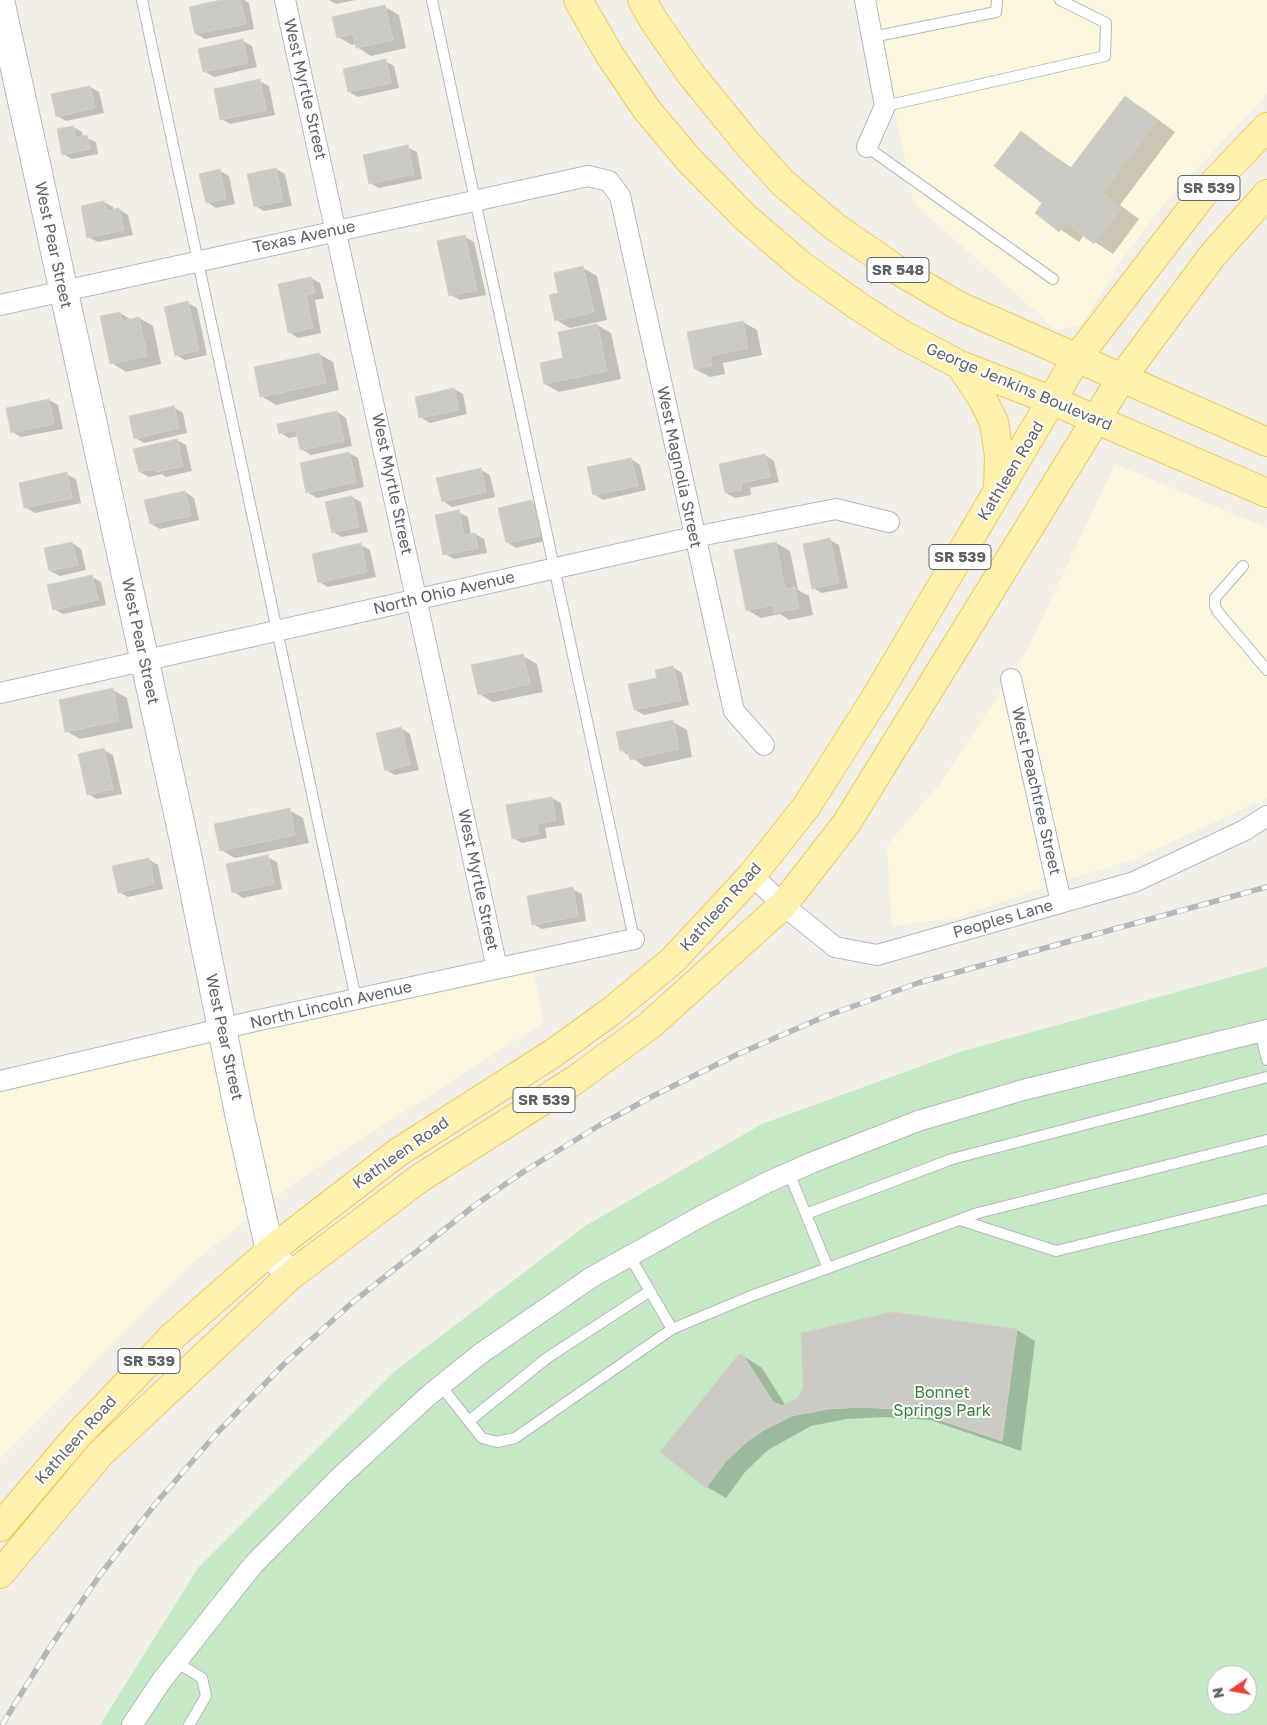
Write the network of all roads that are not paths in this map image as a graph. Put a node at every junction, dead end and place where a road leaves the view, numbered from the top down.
1 (0, 0) edge
2 (142, 0) edge
3 (285, 0) edge
4 (432, 0) edge
5 (578, 0) edge
6 (642, 0) edge
7 (865, 0) edge
8 (997, 0) edge
9 (1060, 0) edge
10 (872, 37) junction
11 (885, 106) junction
12 (1267, 128) edge
13 (867, 146) joint
14 (610, 181) joint
15 (1267, 194) edge
16 (475, 200) junction
17 (336, 230) junction
18 (198, 260) junction
19 (1053, 279) dead end
20 (63, 291) junction
21 (0, 306) edge
22 (1076, 358) junction
23 (960, 365) junction
24 (1121, 379) junction
25 (1053, 401) junction
26 (1097, 420) junction
27 (1267, 442) edge
28 (998, 493) junction
29 (1267, 493) edge
30 (889, 522) dead end
31 (694, 537) junction
32 (1243, 566) dead end
33 (555, 568) junction
34 (417, 598) junction
35 (277, 630) junction
36 (144, 661) junction
37 (1267, 670) edge
38 (1011, 679) dead end
39 (1, 691) edge
40 (764, 745) dead end
41 (1267, 816) edge
42 (752, 876) junction
43 (1061, 902) junction
44 (783, 905) junction
45 (634, 939) joint
46 (497, 968) junction
47 (356, 999) junction
48 (222, 1030) junction
49 (1264, 1031) edge
50 (1267, 1060) edge
51 (1267, 1077) edge
52 (0, 1081) edge
53 (1267, 1140) edge
54 (789, 1173) junction
55 (1267, 1199) edge
56 (806, 1214) junction
57 (960, 1220) junction
58 (270, 1251) junction
59 (630, 1256) junction
60 (828, 1268) junction
61 (290, 1276) junction
62 (650, 1290) junction
63 (672, 1329) junction
64 (441, 1386) junction
65 (469, 1421) junction
66 (0, 1527) edge
67 (0, 1574) edge
68 (176, 1662) junction
69 (132, 1725) edge
70 (189, 1725) edge

1 - 20 street, West Pear Street
2 - 18 lane
3 - 17 street, West Myrtle Street
4 - 16 lane
5 - 23 main road, George Jenkins Boulevard
6 - 22 main road, SR 548
7 - 10 street
8 - 10 lane
9 - 11 lane
10 - 11 street
11 - 13 street
12 - 22 main road, Kathleen Road / SR 539
13 - 19 lane
14 - 16 street, Texas Avenue
14 - 31 street, West Magnolia Street
15 - 24 main road, Kathleen Road / SR 539
16 - 17 street, Texas Avenue
16 - 33 lane
17 - 18 street, Texas Avenue
17 - 34 street, West Myrtle Street
18 - 20 street, Texas Avenue
18 - 35 lane
20 - 21 street, Texas Avenue
20 - 36 street, West Pear Street
22 - 24 main road, SR 548
22 - 25 main road, Kathleen Road / SR 539
23 - 25 main road, George Jenkins Boulevard
23 - 28 main road
24 - 26 main road, Kathleen Road / SR 539
24 - 27 main road, SR 548
25 - 26 main road, George Jenkins Boulevard
25 - 28 main road, Kathleen Road / SR 539
26 - 29 main road, George Jenkins Boulevard
26 - 44 main road, Kathleen Road / SR 539
28 - 42 main road, Kathleen Road / SR 539
30 - 31 street, North Ohio Avenue
31 - 33 street, North Ohio Avenue
31 - 40 street, West Magnolia Street
32 - 37 lane
33 - 34 street, North Ohio Avenue
33 - 45 lane
34 - 35 street, North Ohio Avenue
34 - 46 street, West Myrtle Street
35 - 36 street, North Ohio Avenue
35 - 47 lane
36 - 39 street, North Ohio Avenue
36 - 48 street, West Pear Street
38 - 43 street, West Peachtree Street
41 - 43 street, Peoples Lane
42 - 44 street, Peoples Lane
42 - 58 main road, Kathleen Road / SR 539
43 - 44 street, Peoples Lane
44 - 61 main road, Kathleen Road / SR 539
45 - 46 street, North Lincoln Avenue
46 - 47 street, North Lincoln Avenue
47 - 48 street, North Lincoln Avenue
48 - 52 street, North Lincoln Avenue
48 - 58 street, West Pear Street
49 - 50 lane
49 - 54 street
51 - 56 lane
53 - 57 lane
54 - 56 lane
54 - 59 street
55 - 57 lane
56 - 60 lane
57 - 60 lane
58 - 61 street, West Pear Street
58 - 66 main road, Kathleen Road / SR 539
59 - 62 lane
59 - 64 street
60 - 63 lane
61 - 67 main road, Kathleen Road / SR 539
62 - 63 lane
62 - 65 lane
63 - 65 lane
64 - 65 lane
64 - 68 street
68 - 69 street
68 - 70 lane

